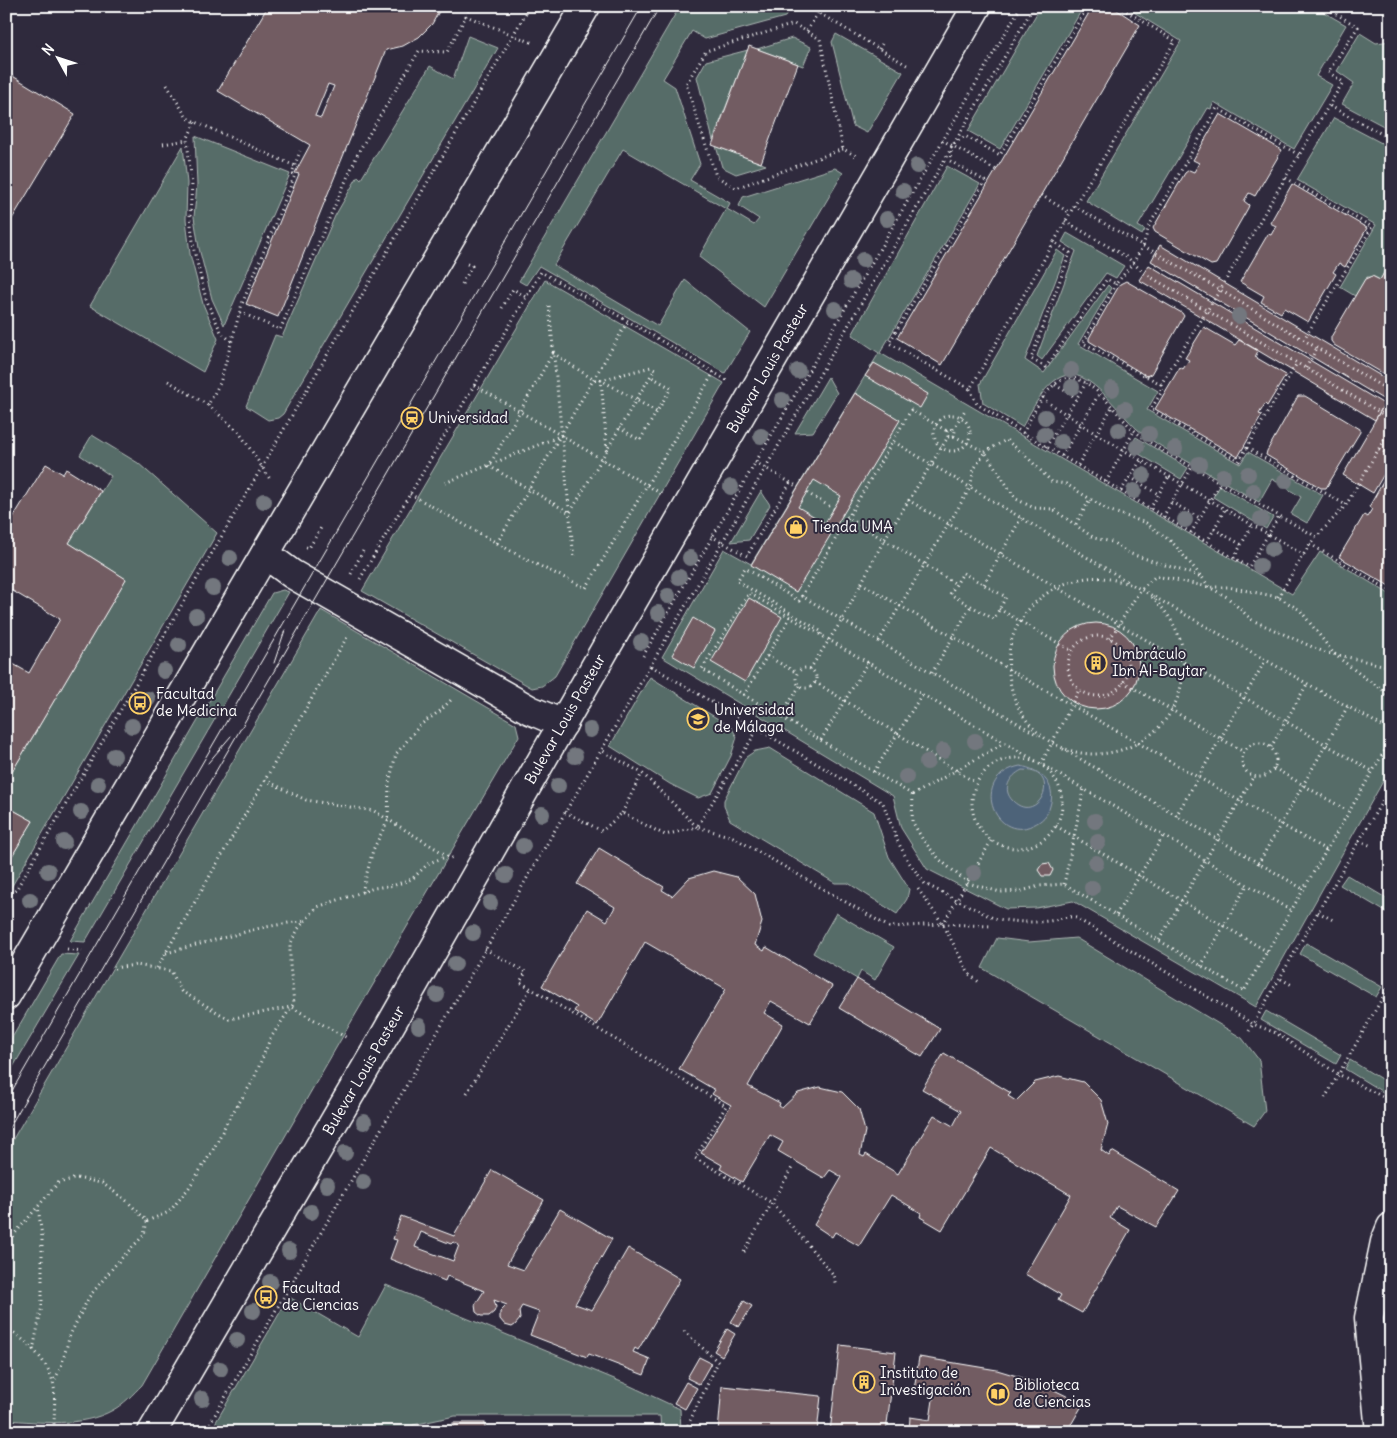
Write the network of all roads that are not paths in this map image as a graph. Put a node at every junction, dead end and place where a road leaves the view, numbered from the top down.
1 (586, 6) edge
2 (977, 6) edge
3 (265, 554) junction
4 (563, 724) junction
5 (6, 996) edge
6 (1391, 1228) edge
7 (152, 1432) edge
8 (1380, 1432) edge

1 - 3 street
2 - 4 street, Bulevar Louis Pasteur
3 - 4 street
3 - 5 street
4 - 7 street, Bulevar Louis Pasteur
6 - 8 street

